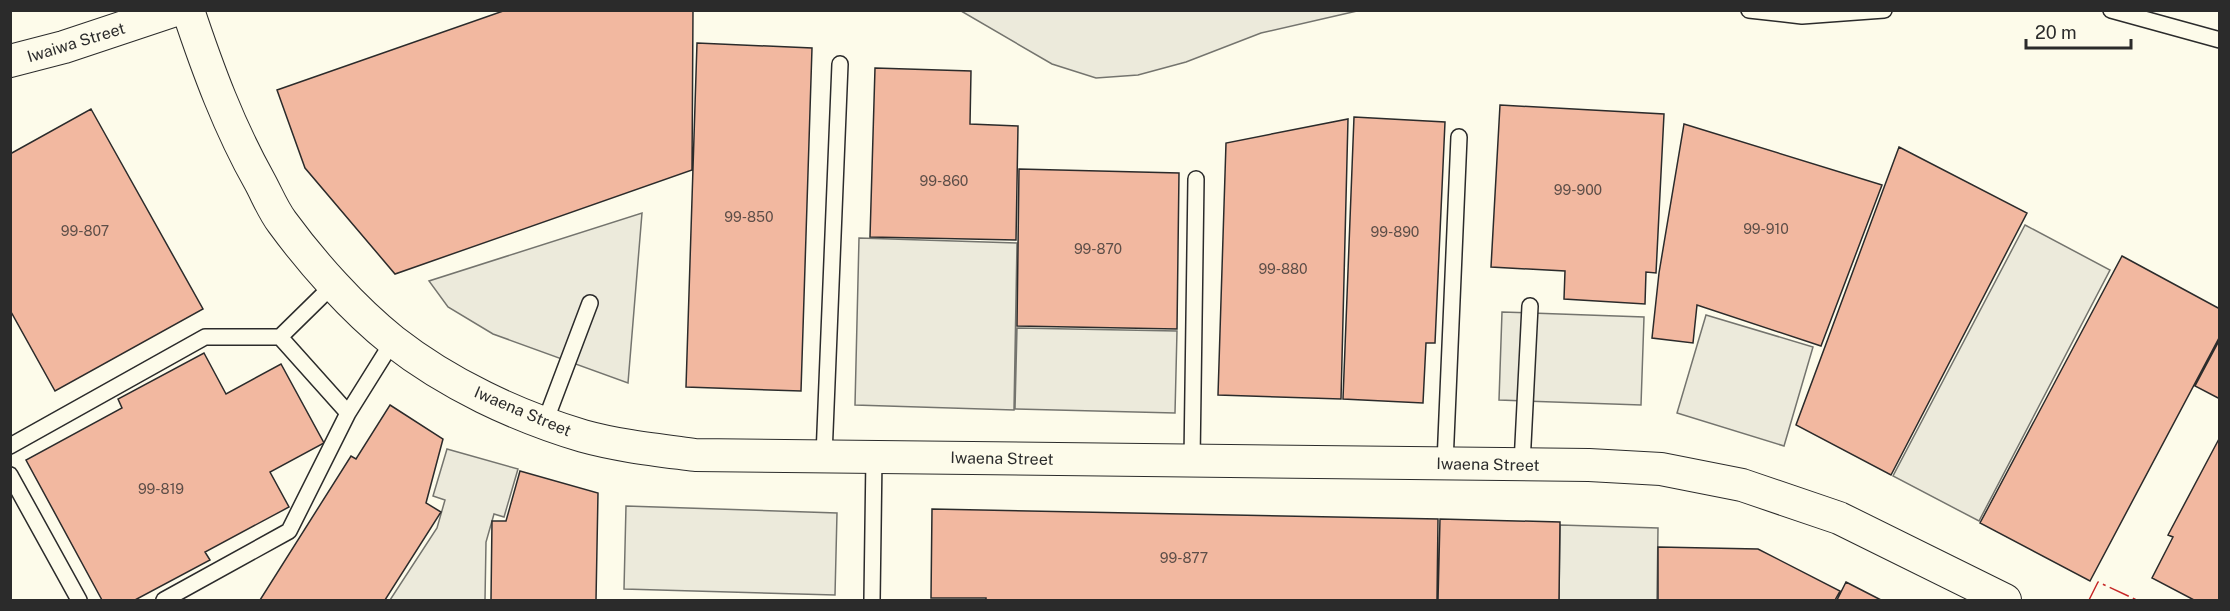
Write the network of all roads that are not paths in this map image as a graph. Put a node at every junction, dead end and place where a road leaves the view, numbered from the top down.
1 (175, 10) edge
2 (188, 10) edge
3 (1749, 10) edge
4 (1884, 10) edge
5 (2111, 10) edge
6 (2220, 40) edge
7 (10, 61) edge
8 (840, 64) dead end
9 (1459, 137) dead end
10 (1196, 180) dead end
11 (333, 285) junction
12 (590, 303) dead end
13 (1530, 306) dead end
14 (280, 336) junction
15 (393, 341) junction
16 (348, 413) junction
17 (545, 423) junction
18 (10, 446) edge
19 (824, 456) junction
20 (874, 457) junction
21 (1192, 460) junction
22 (1445, 463) junction
23 (1522, 464) junction
24 (10, 475) edge
25 (80, 600) edge
26 (164, 600) edge
27 (872, 600) edge
28 (2006, 600) edge

1 - 7 street, Iwaiwa Street
2 - 11 street, Iwaena Street
3 - 4 lane
5 - 6 lane
8 - 19 lane
9 - 22 lane
10 - 21 lane
11 - 14 lane
11 - 15 street, Iwaena Street
12 - 17 lane
13 - 23 lane
14 - 16 lane
14 - 18 lane
15 - 16 lane
15 - 17 street, Iwaena Street
16 - 26 lane
17 - 19 street, Iwaena Street
19 - 20 street, Iwaena Street
20 - 21 street, Iwaena Street
20 - 27 lane
21 - 22 street, Iwaena Street
22 - 23 street, Iwaena Street
23 - 28 street, Iwaena Street
24 - 25 lane

